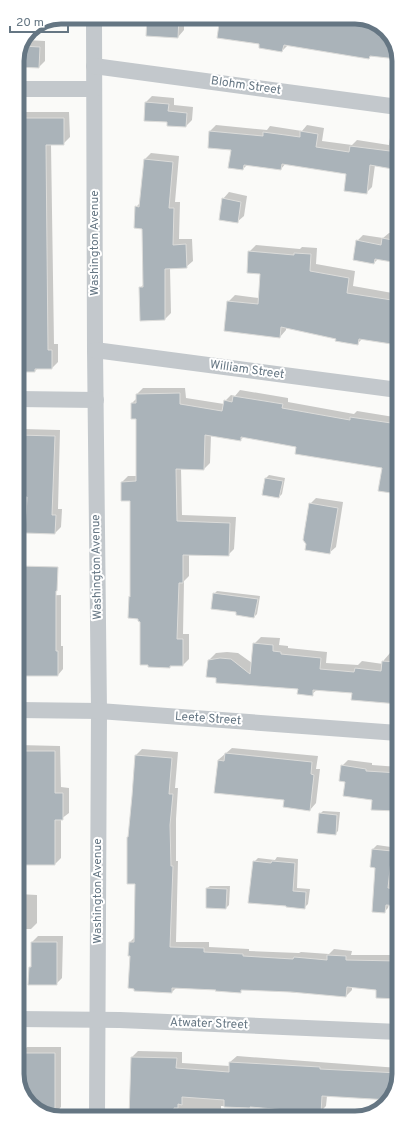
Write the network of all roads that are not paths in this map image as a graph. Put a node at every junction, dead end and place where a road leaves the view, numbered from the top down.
1 (94, 24) edge
2 (94, 66) junction
3 (94, 89) junction
4 (24, 90) edge
5 (392, 106) edge
6 (95, 350) junction
7 (392, 389) edge
8 (24, 399) edge
9 (96, 400) junction
10 (24, 710) edge
11 (99, 711) junction
12 (392, 732) edge
13 (24, 1019) edge
14 (97, 1019) junction
15 (392, 1032) edge
16 (97, 1111) edge

1 - 2 street, Washington Avenue
2 - 3 street, Washington Avenue
2 - 5 street, Blohm Street
3 - 4 street
3 - 6 street, Washington Avenue
6 - 7 street, William Street
6 - 9 street, Washington Avenue
8 - 9 street
9 - 11 street, Washington Avenue
10 - 11 street, Leete Street
11 - 12 street, Leete Street
11 - 14 street, Washington Avenue
13 - 14 street, Atwater Street
14 - 15 street, Atwater Street
14 - 16 street, Washington Avenue

